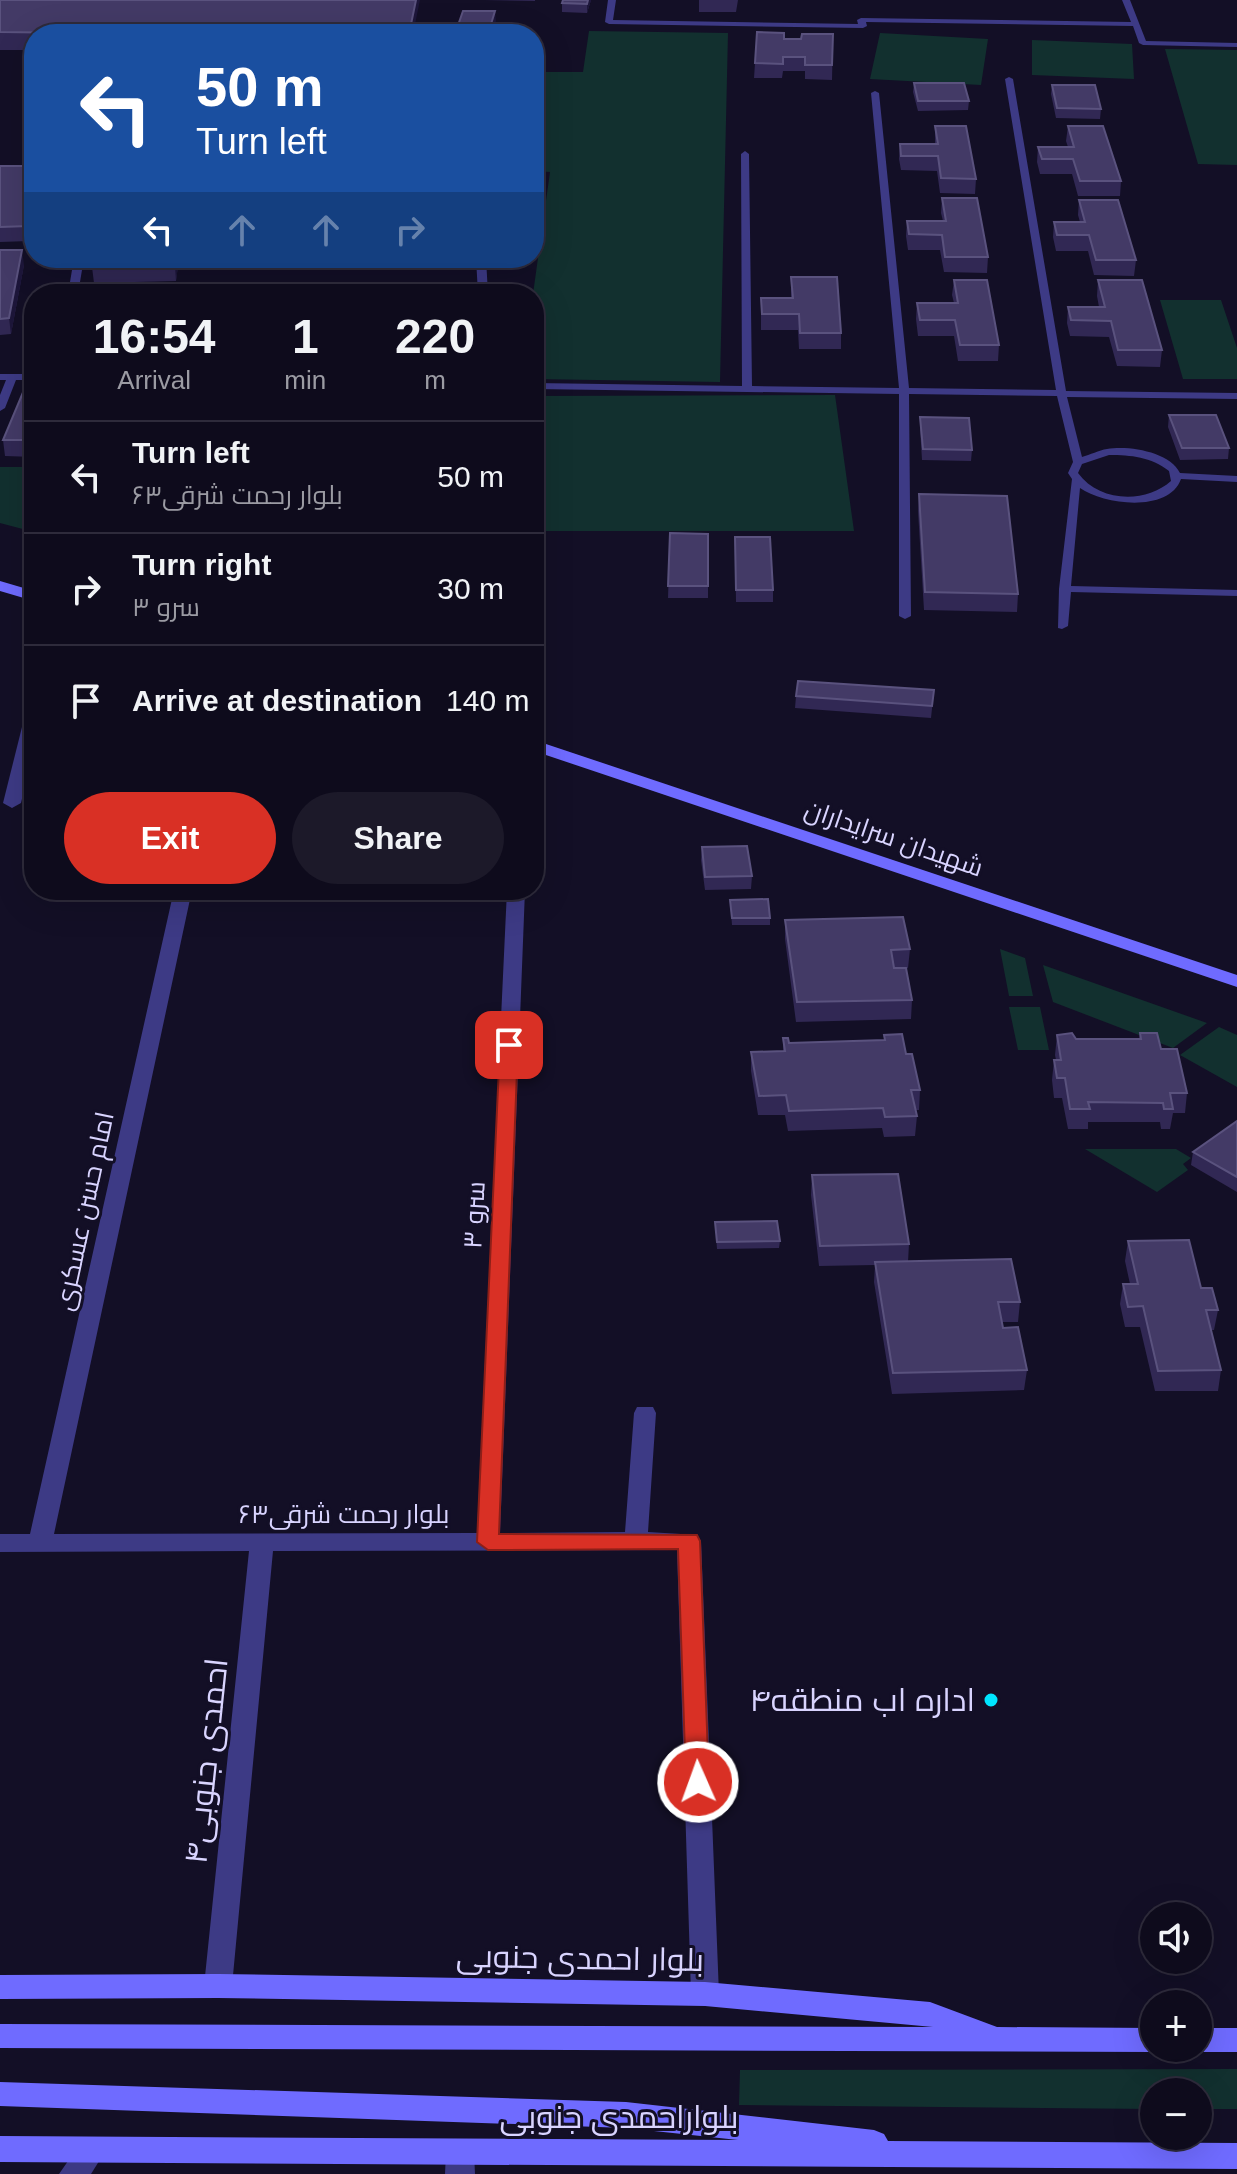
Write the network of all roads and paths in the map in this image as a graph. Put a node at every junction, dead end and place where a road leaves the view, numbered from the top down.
1 (612, 0) edge
2 (1126, 0) edge
3 (1135, 24) junction
4 (1237, 45) edge
5 (1009, 79) dead end
6 (875, 93) dead end
7 (745, 154) dead end
8 (0, 377) edge
9 (12, 377) junction
10 (24, 377) edge
11 (544, 386) edge
12 (747, 388) junction
13 (904, 390) junction
14 (1061, 393) junction
15 (1237, 396) edge
16 (0, 408) edge
17 (1078, 462) junction
18 (1176, 476) junction
19 (1237, 479) edge
20 (1076, 480) junction
21 (0, 586) edge
22 (1065, 589) junction
23 (24, 593) edge
24 (1237, 593) edge
25 (905, 616) dead end
26 (1062, 626) dead end
27 (24, 744) edge
28 (544, 748) edge
29 (6, 802) edge
30 (181, 900) edge
31 (516, 900) edge
32 (1237, 981) edge
33 (645, 1413) dead end
34 (636, 1541) junction
35 (262, 1542) junction
36 (488, 1542) junction
37 (0, 1543) edge
38 (40, 1543) junction
39 (218, 1986) junction
40 (0, 1987) edge
41 (705, 1994) junction
42 (0, 2036) edge
43 (1140, 2040) edge
44 (1212, 2040) edge
45 (1237, 2040) edge
46 (1002, 2041) junction
47 (0, 2094) edge
48 (0, 2149) edge
49 (92, 2150) junction
50 (1237, 2156) edge
51 (460, 2163) edge
52 (980, 2164) edge
53 (74, 2174) edge

1 - 3 lane
2 - 3 lane
3 - 4 lane
5 - 14 lane
6 - 13 lane
7 - 12 lane
8 - 9 lane
9 - 10 lane
9 - 16 lane
11 - 12 lane
12 - 13 lane
13 - 14 lane
13 - 25 lane
14 - 15 lane
14 - 17 lane
17 - 18 lane
17 - 20 lane
18 - 19 lane
18 - 20 lane
20 - 22 lane
21 - 23 main road
22 - 24 lane
22 - 26 lane
27 - 29 street
28 - 32 main road, شهیدان سرایداران
30 - 38 street, امام حسن عسکری
31 - 36 street, سرو ۳
33 - 34 street
34 - 36 street, بلوار رحمت شرقی۶۳
34 - 41 street, بلوار رحمت شرقی۶۳
35 - 36 street, بلوار رحمت شرقی۶۳
35 - 38 street, بلوار رحمت شرقی۶۳
35 - 39 street, احمدی جنوبی۴
37 - 38 street, بلوار رحمت شرقی۶۳
39 - 40 main road, بلوار احمدی جنوبی
39 - 41 main road, بلوار احمدی جنوبی
41 - 46 main road, بلوار احمدی جنوبی
42 - 46 main road
43 - 46 main road, بلوار احمدی جنوبی
44 - 45 main road
47 - 52 main road
48 - 49 main road, بلواراحمدی جنوبی
49 - 51 main road, بلواراحمدی جنوبی
49 - 53 street
50 - 52 main road, بلواراحمدی جنوبی
51 - 52 main road, بلواراحمدی جنوبی

